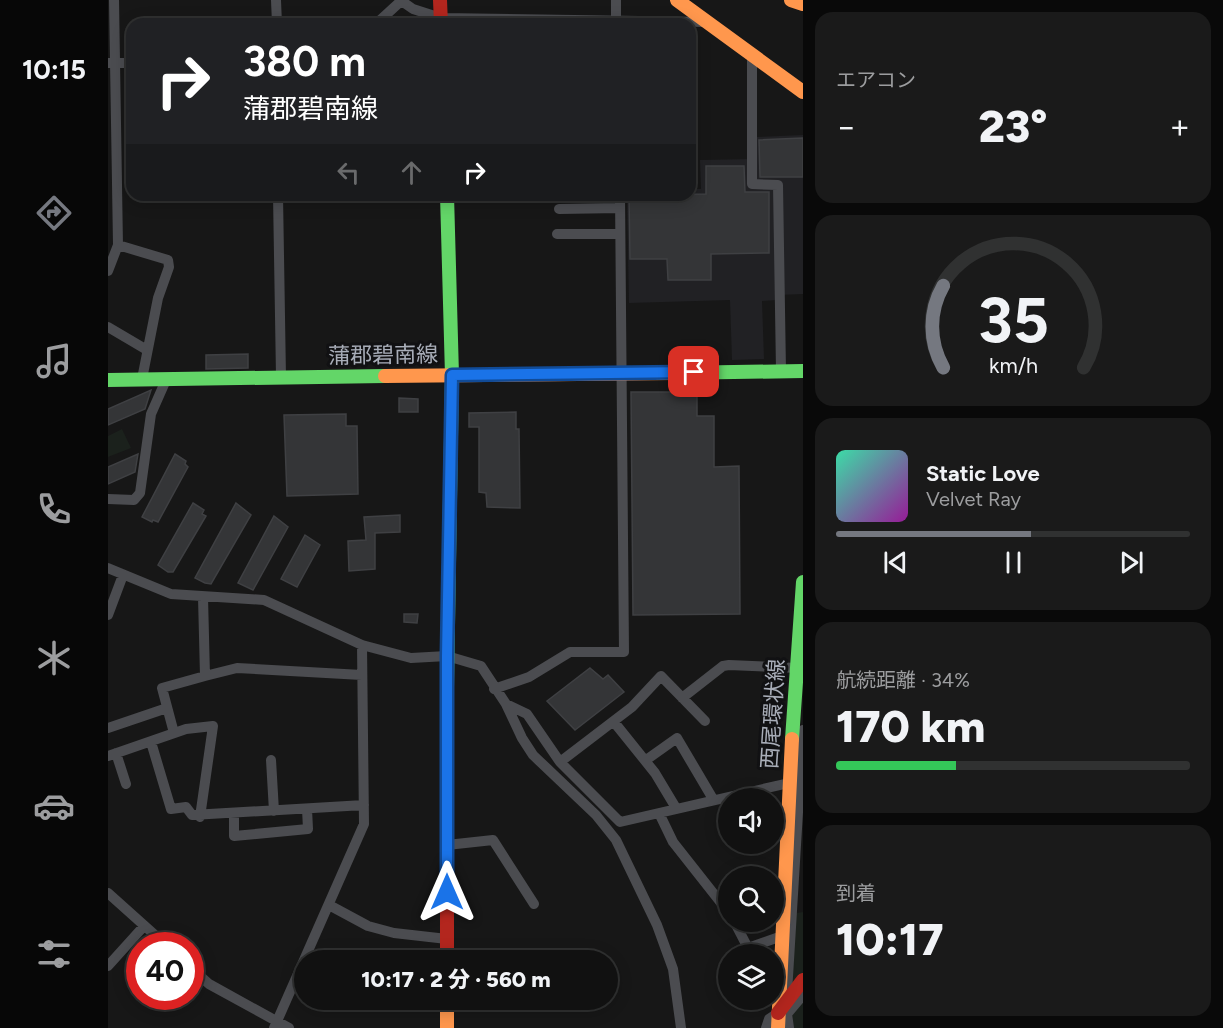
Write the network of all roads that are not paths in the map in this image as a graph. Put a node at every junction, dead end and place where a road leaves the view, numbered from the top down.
1 (114, 0) edge
2 (276, 0) edge
3 (401, 0) edge
4 (441, 0) edge
5 (616, 0) edge
6 (677, 0) edge
7 (791, 0) edge
8 (803, 4) edge
9 (277, 18) edge
10 (382, 18) edge
11 (434, 18) edge
12 (441, 18) edge
13 (616, 18) edge
14 (696, 22) edge
15 (707, 22) junction
16 (752, 55) junction
17 (111, 63) edge
18 (803, 92) edge
19 (278, 201) edge
20 (447, 201) edge
21 (620, 201) edge
22 (620, 208) junction
23 (559, 209) dead end
24 (557, 234) dead end
25 (620, 234) junction
26 (118, 245) junction
27 (108, 271) edge
28 (108, 327) edge
29 (147, 350) junction
30 (781, 371) junction
31 (803, 371) edge
32 (622, 373) junction
33 (452, 375) junction
34 (281, 377) junction
35 (142, 379) junction
36 (108, 380) edge
37 (166, 380) junction
38 (108, 499) edge
39 (108, 568) edge
40 (123, 575) junction
41 (803, 582) edge
42 (203, 597) junction
43 (108, 615) edge
44 (801, 635) edge
45 (362, 645) junction
46 (447, 656) junction
47 (798, 668) junction
48 (362, 675) junction
49 (205, 676) junction
50 (494, 689) junction
51 (682, 698) junction
52 (506, 704) junction
53 (167, 708) junction
54 (705, 721) dead end
55 (614, 722) junction
56 (108, 728) edge
57 (803, 730) edge
58 (174, 734) junction
59 (151, 742) junction
60 (108, 743) edge
61 (112, 755) edge
62 (271, 760) dead end
63 (646, 760) junction
64 (560, 762) junction
65 (789, 783) junction
66 (126, 784) dead end
67 (713, 799) junction
68 (364, 805) junction
69 (676, 808) junction
70 (307, 809) junction
71 (274, 811) junction
72 (659, 813) junction
73 (234, 814) junction
74 (200, 817) junction
75 (447, 845) junction
76 (108, 893) edge
77 (718, 899) edge
78 (534, 904) dead end
79 (329, 905) junction
80 (144, 926) junction
81 (151, 932) edge
82 (740, 932) edge
83 (782, 936) junction
84 (447, 939) junction
85 (447, 950) edge
86 (108, 966) edge
87 (803, 974) edge
88 (204, 980) edge
89 (803, 980) edge
90 (803, 995) edge
91 (447, 1010) edge
92 (778, 1021) edge
93 (276, 1025) edge
94 (289, 1028) edge
95 (447, 1028) edge
96 (681, 1028) edge
97 (766, 1028) edge
98 (789, 1028) edge

1 - 17 street
2 - 9 street
3 - 10 street
3 - 11 street
4 - 12 main road
5 - 13 street
6 - 15 main road
7 - 8 main road
14 - 15 street
15 - 16 main road
16 - 18 main road
16 - 30 street
17 - 26 street
19 - 34 street
20 - 33 main road
21 - 22 street
22 - 23 street
22 - 25 street
24 - 25 street
25 - 32 street
26 - 27 street
26 - 29 street
28 - 29 street
29 - 35 street
30 - 31 main road, 蒲郡碧南線
30 - 32 main road, 蒲郡碧南線
32 - 33 main road, 蒲郡碧南線
32 - 50 street
33 - 34 main road, 蒲郡碧南線
33 - 46 main road
34 - 37 main road, 蒲郡碧南線
35 - 36 main road, 蒲郡碧南線
35 - 37 main road, 蒲郡碧南線
37 - 38 street
39 - 40 street
40 - 42 street
40 - 43 street
41 - 44 main road, 西尾環状線
42 - 45 street
42 - 49 street
44 - 47 main road, 西尾環状線
45 - 46 street
45 - 48 street
46 - 50 street
46 - 75 main road
47 - 51 street
47 - 65 main road, 西尾環状線
48 - 49 street
48 - 68 street
49 - 53 street
50 - 52 street
51 - 54 street
51 - 55 street
52 - 64 street
52 - 96 street
53 - 56 street
53 - 58 street
55 - 63 street
55 - 64 street
57 - 87 street
58 - 59 street
58 - 74 street
59 - 61 street
59 - 74 street
60 - 61 street
61 - 66 street
62 - 71 street
63 - 67 street
63 - 69 street
64 - 72 street
65 - 67 street
65 - 83 main road, 西尾環状線
67 - 69 street
68 - 70 street
68 - 79 street
69 - 72 street
70 - 71 street
70 - 73 street
71 - 73 street
72 - 77 street
73 - 74 street
75 - 78 street
75 - 84 main road
76 - 80 street
79 - 84 street
79 - 93 street
80 - 81 street
80 - 86 street
82 - 83 street
83 - 92 main road, 西尾環状線
84 - 85 main road
88 - 93 street
89 - 92 main road
90 - 98 street
91 - 95 main road
92 - 97 street
93 - 94 street

